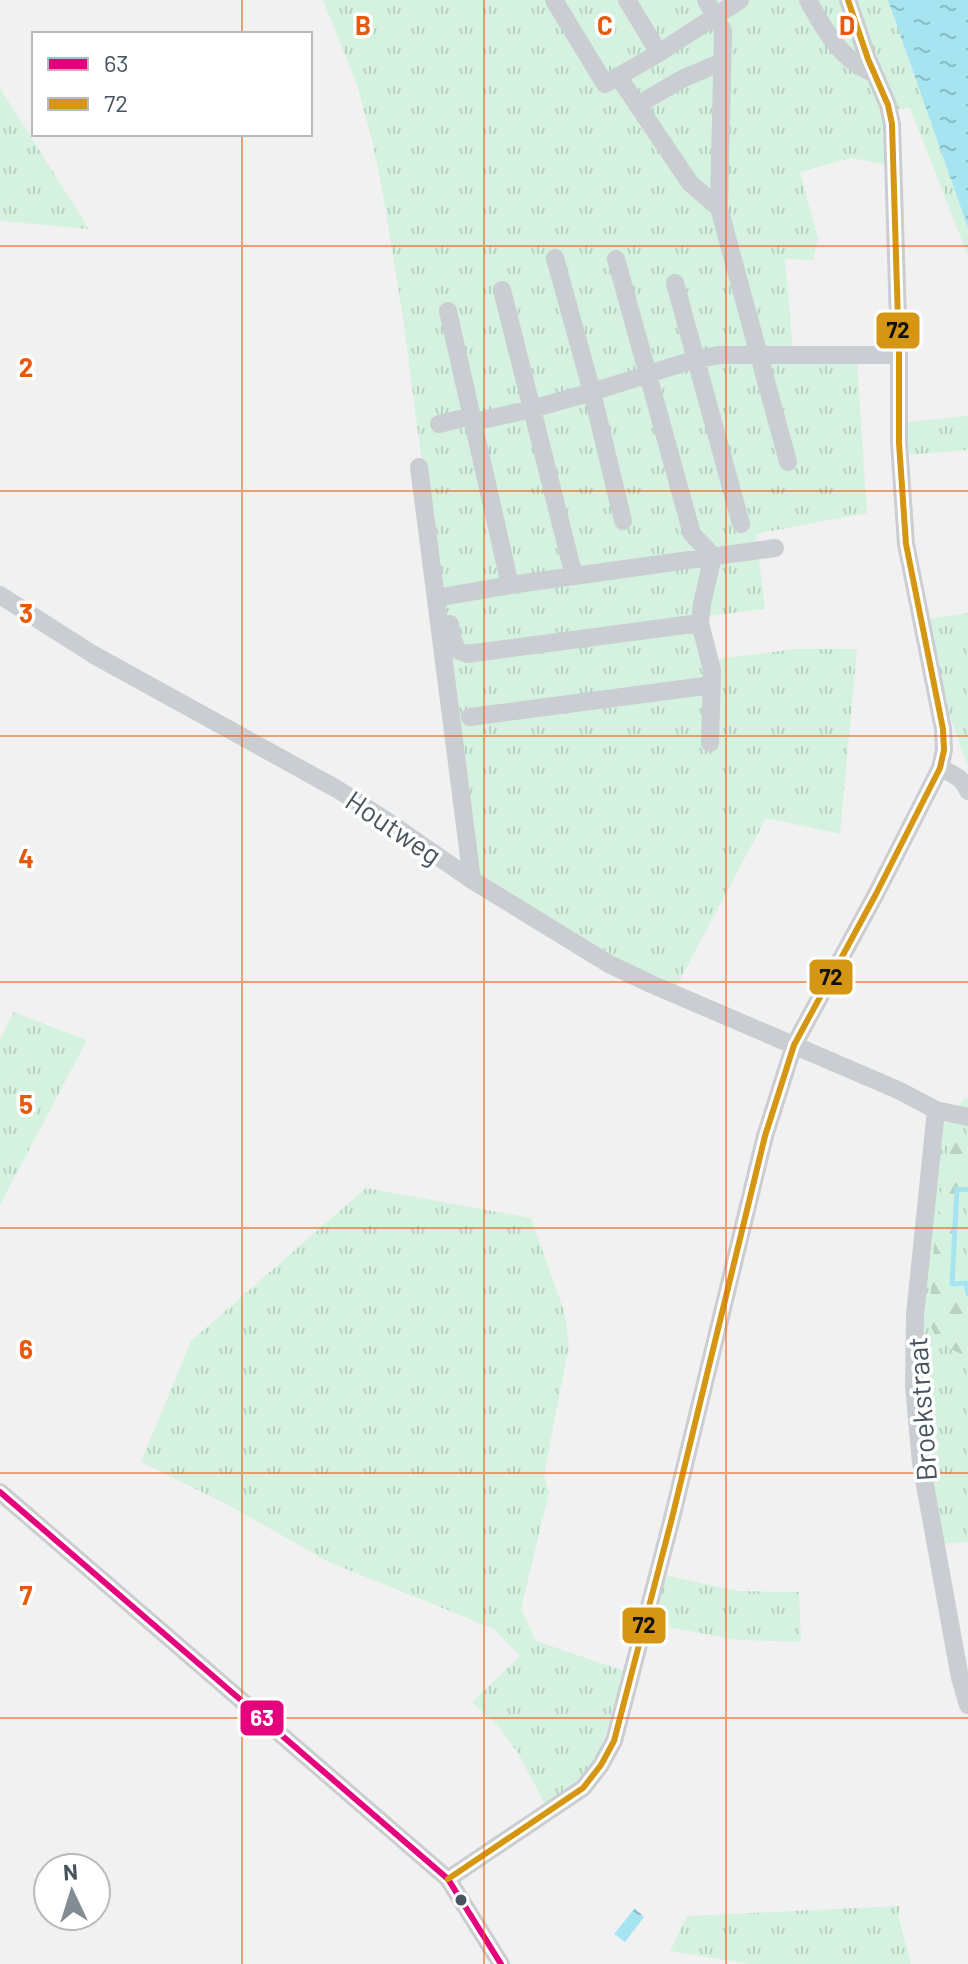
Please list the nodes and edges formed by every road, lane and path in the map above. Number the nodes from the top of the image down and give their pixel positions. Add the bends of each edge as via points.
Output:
1 (554, 0) edge
2 (627, 0) edge
3 (706, 0) edge
4 (740, 0) edge
5 (808, 0) edge
6 (848, 0) edge
7 (716, 17) junction
8 (659, 53) junction
9 (722, 62) junction
10 (874, 73) junction
11 (618, 76) junction
12 (637, 105) junction
13 (719, 208) junction
14 (555, 258) dead end
15 (616, 259) dead end
16 (675, 283) dead end
17 (502, 290) dead end
18 (448, 311) dead end
19 (760, 354) junction
20 (899, 355) junction
21 (696, 359) junction
22 (647, 375) junction
23 (592, 392) junction
24 (532, 409) junction
25 (473, 419) junction
26 (439, 424) dead end
27 (788, 462) dead end
28 (419, 467) dead end
29 (623, 521) dead end
30 (741, 524) dead end
31 (775, 548) dead end
32 (713, 556) junction
33 (574, 576) junction
34 (510, 585) junction
35 (0, 595) edge
36 (442, 597) junction
37 (700, 623) junction
38 (712, 685) junction
39 (470, 717) dead end
40 (710, 743) dead end
41 (940, 768) junction
42 (968, 791) edge
43 (472, 880) junction
44 (794, 1045) junction
45 (936, 1110) junction
46 (968, 1117) edge
47 (0, 1492) edge
48 (968, 1705) edge
49 (448, 1879) junction
50 (501, 1964) edge

1 - 11 street via 605,84
2 - 8 street
3 - 7 street
4 - 7 street
5 - 10 street via 847,56
6 - 10 street
7 - 8 street
7 - 9 street via 723,31
8 - 11 street
9 - 12 street
9 - 13 street
10 - 20 street via 892,124
11 - 12 street
12 - 13 street via 690,183
13 - 19 street
14 - 23 street
15 - 22 street
16 - 21 street
17 - 24 street
18 - 25 street
19 - 20 street
19 - 21 street
19 - 27 street
20 - 41 street via 906,544 943,729
21 - 22 street
21 - 30 street
22 - 23 street
22 - 32 street via 692,534
23 - 24 street
23 - 29 street
24 - 25 street
24 - 33 street
25 - 26 street
25 - 34 street
28 - 36 street
31 - 32 street
32 - 33 street
32 - 37 street
33 - 34 street
34 - 36 street
35 - 43 street, Houtweg via 94,655 337,789
36 - 37 street via 457,650 467,654
36 - 43 street
37 - 38 street
38 - 39 street
38 - 40 street
41 - 42 street via 955,775
41 - 44 street
43 - 44 street, Houtweg via 609,964
44 - 45 street, Houtweg
44 - 49 street via 765,1136 614,1741 583,1788
45 - 46 street, Houtweg
45 - 48 street, Broekstraat via 915,1315 914,1386 921,1463
47 - 49 street
49 - 50 street

